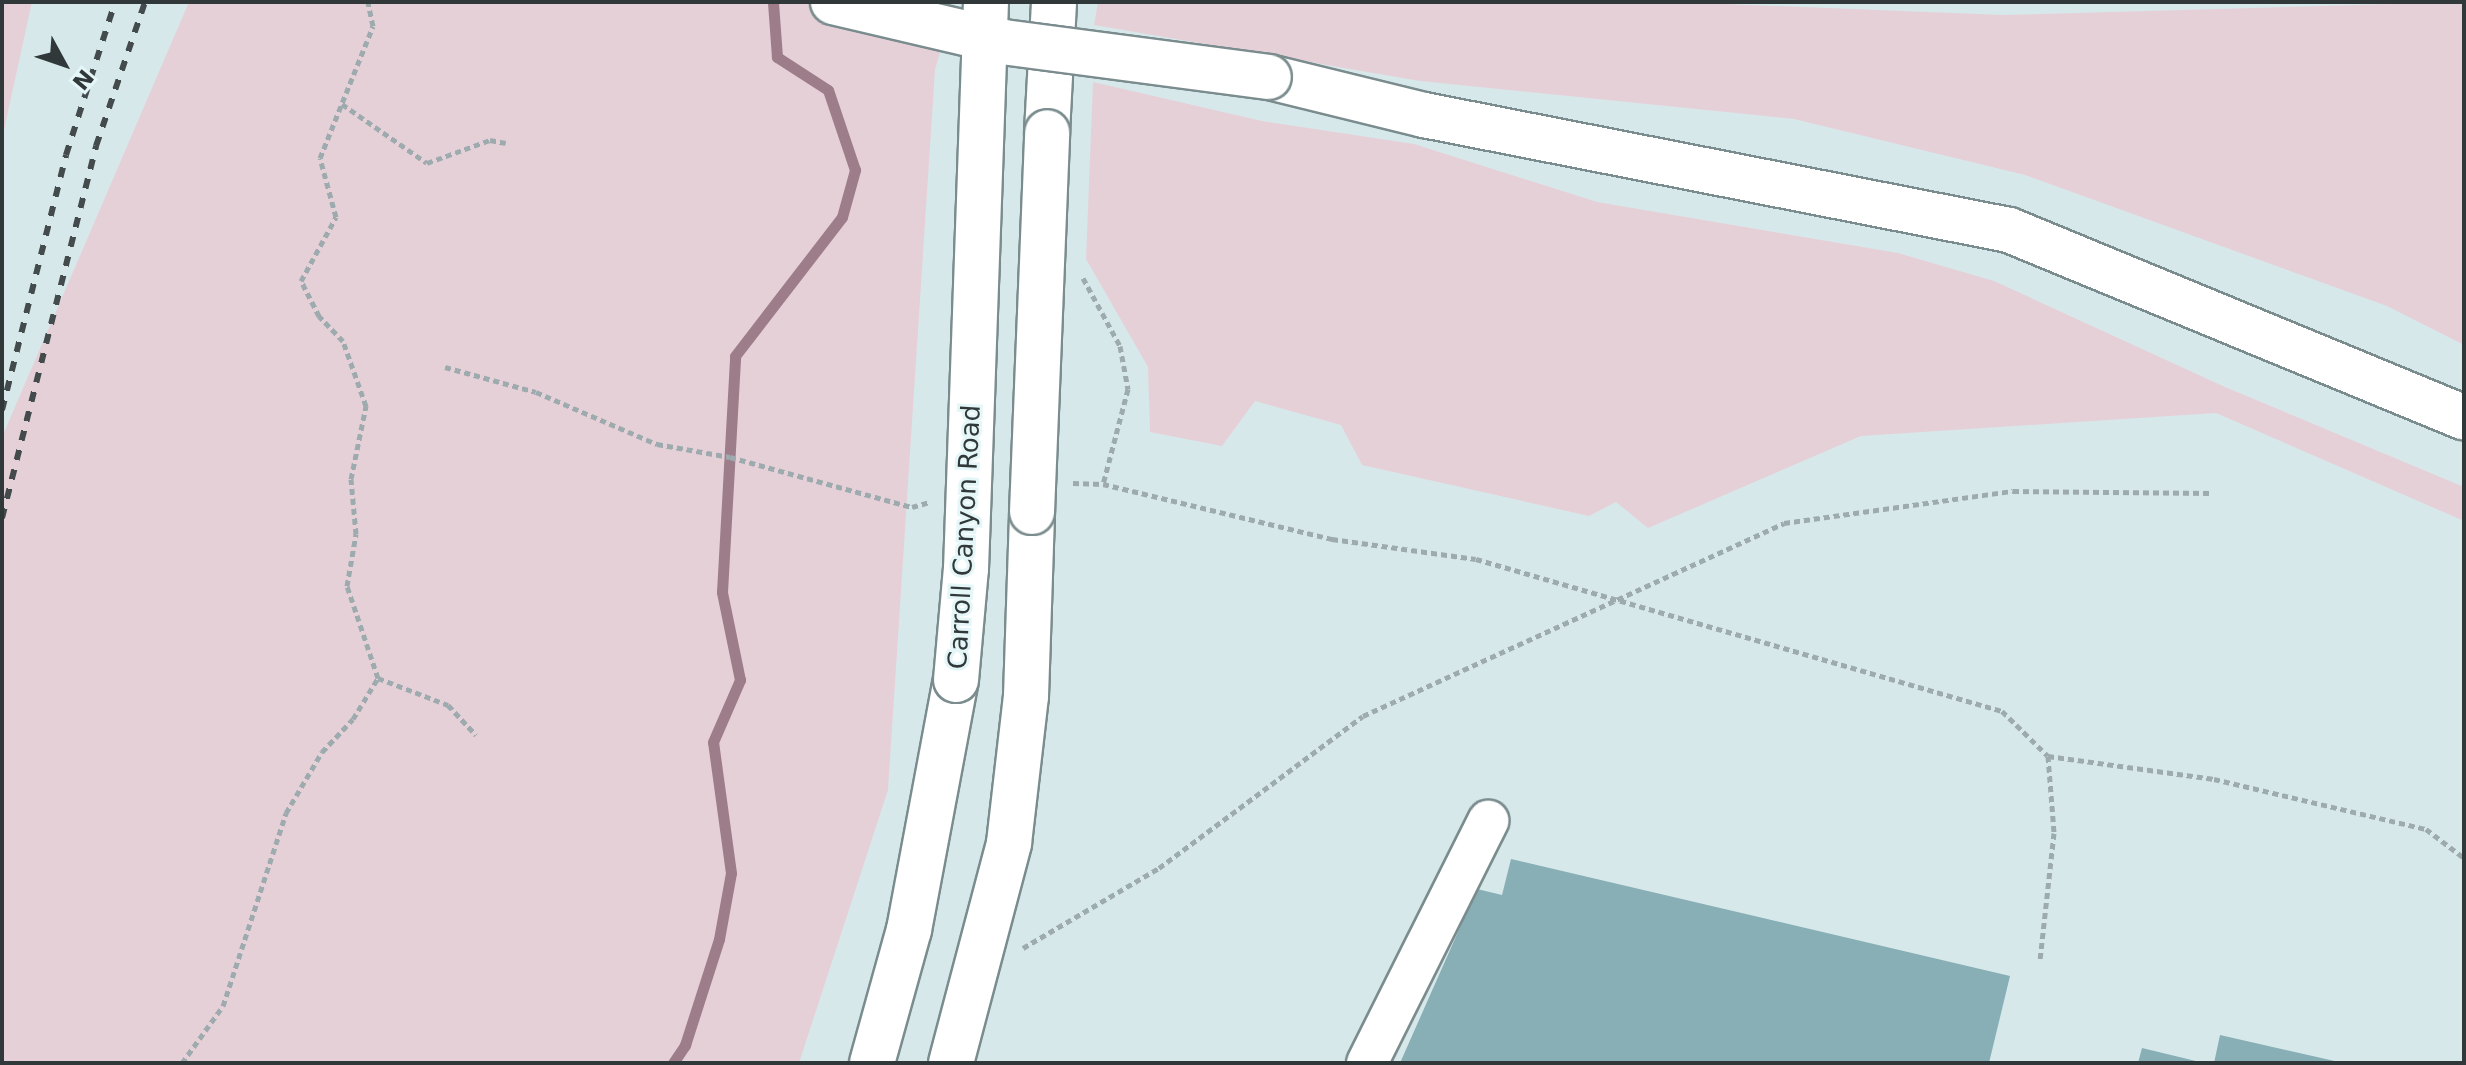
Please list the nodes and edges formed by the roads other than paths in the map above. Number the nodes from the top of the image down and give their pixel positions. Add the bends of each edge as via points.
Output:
1 (833, 2) edge
2 (986, 2) edge
3 (1054, 2) edge
4 (2464, 418) edge
5 (1488, 821) dead end
6 (872, 1063) edge
7 (951, 1063) edge
8 (1367, 1063) edge

1 - 4 main road, bridge via 1003,42 1269,77 1438,118 2009,230
2 - 6 main road, Carroll Canyon Road, bridge via 966,569 956,680 909,930
3 - 7 main road, bridge via 1026,696 1009,843
5 - 8 lane

